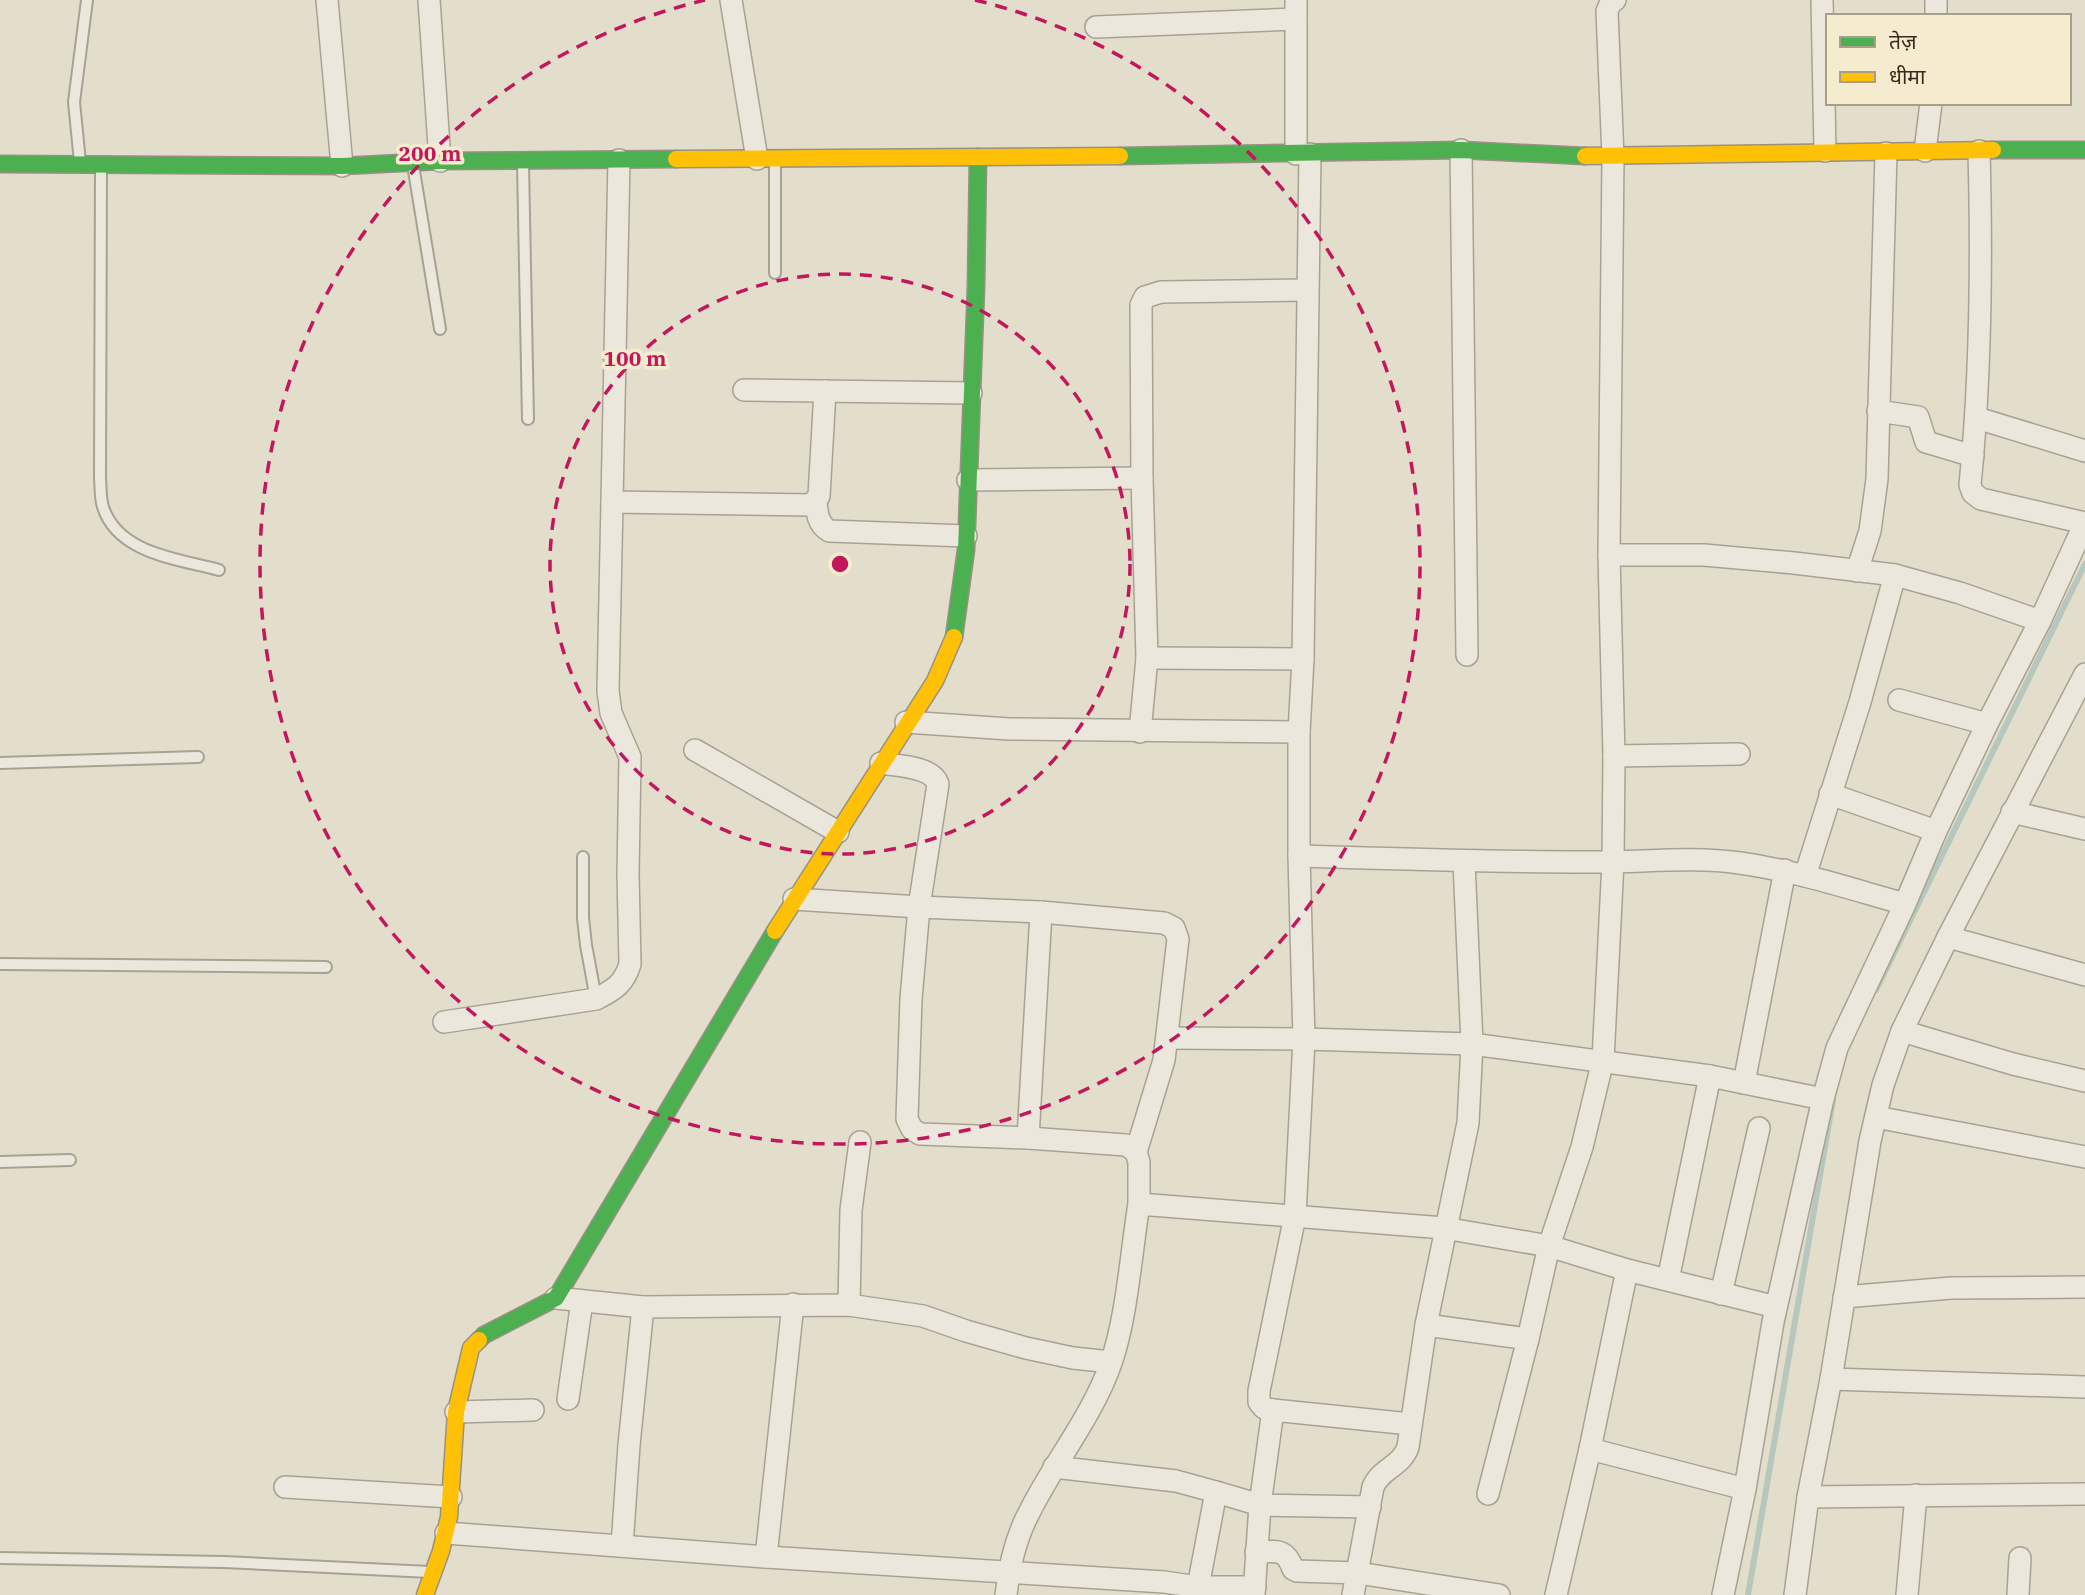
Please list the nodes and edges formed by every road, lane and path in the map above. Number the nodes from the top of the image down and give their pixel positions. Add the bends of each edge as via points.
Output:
1 (87, 0) edge
2 (327, 0) edge
3 (429, 0) edge
4 (731, 0) edge
5 (1615, 0) edge
6 (1815, 0) edge
7 (1822, 0) edge
8 (1296, 9) edge
9 (1096, 27) dead end
10 (1931, 105) edge
11 (1461, 150) junction
12 (2085, 150) edge
13 (1825, 151) junction
14 (1926, 151) junction
15 (1979, 151) junction
16 (1886, 153) junction
17 (1303, 154) junction
18 (978, 157) junction
19 (1613, 157) junction
20 (766, 159) junction
21 (619, 160) junction
22 (523, 161) junction
23 (412, 162) junction
24 (440, 162) junction
25 (0, 164) edge
26 (81, 165) junction
27 (102, 165) junction
28 (342, 166) junction
29 (775, 273) dead end
30 (1307, 290) junction
31 (440, 328) dead end
32 (744, 390) dead end
33 (825, 391) junction
34 (971, 393) junction
35 (1878, 411) junction
36 (1977, 418) junction
37 (528, 419) dead end
38 (2085, 451) edge
39 (1973, 456) junction
40 (1142, 478) junction
41 (968, 480) junction
42 (816, 501) junction
43 (612, 502) junction
44 (966, 536) junction
45 (1609, 555) junction
46 (219, 570) dead end
47 (1857, 571) junction
48 (1895, 575) junction
49 (2039, 621) junction
50 (1467, 654) dead end
51 (1147, 658) junction
52 (1303, 659) junction
53 (2085, 674) edge
54 (1899, 700) dead end
55 (906, 722) junction
56 (1987, 724) junction
57 (1140, 732) junction
58 (1299, 732) junction
59 (695, 750) dead end
60 (1738, 754) dead end
61 (1614, 756) junction
62 (198, 757) dead end
63 (0, 763) edge
64 (881, 763) junction
65 (1830, 794) junction
66 (2012, 811) junction
67 (2085, 829) edge
68 (1936, 831) junction
69 (838, 832) junction
70 (1299, 856) junction
71 (583, 857) dead end
72 (1464, 862) junction
73 (1613, 863) junction
74 (1795, 873) junction
75 (794, 899) junction
76 (1905, 904) junction
77 (919, 907) junction
78 (1041, 912) junction
79 (1948, 937) junction
80 (0, 964) edge
81 (326, 967) dead end
82 (2085, 975) edge
83 (596, 999) junction
84 (444, 1022) dead end
85 (1902, 1031) junction
86 (1168, 1038) junction
87 (1304, 1039) junction
88 (1472, 1044) junction
89 (1602, 1060) junction
90 (1710, 1076) junction
91 (2085, 1080) edge
92 (1744, 1083) junction
93 (1823, 1099) junction
94 (1876, 1117) junction
95 (1759, 1128) dead end
96 (1028, 1138) junction
97 (860, 1142) dead end
98 (1136, 1152) junction
99 (2085, 1157) edge
100 (69, 1160) dead end
101 (0, 1162) edge
102 (1139, 1204) junction
103 (1295, 1216) junction
104 (1444, 1228) junction
105 (1549, 1246) junction
106 (1627, 1270) junction
107 (1668, 1280) junction
108 (2085, 1287) edge
109 (1721, 1294) junction
110 (1844, 1297) junction
111 (556, 1298) junction
112 (582, 1301) junction
113 (793, 1304) junction
114 (849, 1304) junction
115 (643, 1307) junction
116 (1776, 1307) junction
117 (1426, 1325) junction
118 (1528, 1339) junction
119 (1111, 1362) junction
120 (1831, 1379) junction
121 (2085, 1387) edge
122 (568, 1399) dead end
123 (533, 1410) dead end
124 (1273, 1410) junction
125 (456, 1412) junction
126 (1410, 1424) junction
127 (1590, 1449) junction
128 (1054, 1467) junction
129 (285, 1487) dead end
130 (1745, 1489) junction
131 (1216, 1492) junction
132 (1488, 1494) dead end
133 (2085, 1494) edge
134 (1916, 1495) junction
135 (451, 1497) junction
136 (1808, 1497) junction
137 (1260, 1506) junction
138 (1370, 1507) junction
139 (446, 1533) junction
140 (622, 1546) junction
141 (1255, 1552) junction
142 (766, 1557) junction
143 (0, 1558) edge
144 (2020, 1558) dead end
145 (433, 1572) junction
146 (1009, 1572) junction
147 (1358, 1573) junction
148 (1198, 1587) junction
149 (1163, 1589) edge
150 (1254, 1591) edge
151 (425, 1595) edge
152 (1006, 1595) edge
153 (1353, 1595) edge
154 (1499, 1595) edge
155 (1556, 1595) edge
156 (1723, 1595) edge
157 (1795, 1595) edge
158 (1908, 1595) edge
159 (2018, 1595) edge

1 - 26 lane via 74,102
2 - 28 street
3 - 24 street
4 - 20 street
5 - 19 street via 1607,11
6 - 7 street
7 - 13 street
8 - 9 street
8 - 17 street
10 - 14 street
11 - 17 main road
11 - 19 main road
11 - 50 street
12 - 15 main road
13 - 16 main road
13 - 19 main road
14 - 15 main road
14 - 16 main road
15 - 36 street
16 - 35 street
17 - 18 main road
17 - 30 street
18 - 20 main road
18 - 34 main road
19 - 45 street
20 - 21 main road
20 - 29 lane
21 - 22 main road
21 - 43 street
22 - 24 main road
22 - 37 lane
23 - 24 main road
23 - 28 main road
23 - 31 lane
25 - 26 main road
26 - 27 main road
27 - 28 main road
27 - 46 lane via 102,505 111,523 144,550
30 - 40 street via 1161,292 1145,297 1141,304
30 - 52 street
32 - 33 street
33 - 34 street
33 - 42 street
34 - 41 main road
35 - 39 street via 1918,417 1926,442
35 - 47 street via 1877,479 1870,531
36 - 38 street
36 - 39 street
39 - 49 street via 1970,485 1981,499 2085,523
40 - 41 street
40 - 51 street
41 - 44 main road
42 - 43 street via 804,507
42 - 44 street via 818,520 829,531
43 - 83 street via 608,691 611,713 630,757 630,964 616,989
44 - 55 main road via 954,636 935,681
45 - 47 street via 1704,555
45 - 61 street
47 - 48 street
48 - 49 street
48 - 65 street
49 - 56 street
51 - 52 street
51 - 57 street
52 - 58 street
53 - 66 street
54 - 56 street
55 - 57 street
55 - 64 main road
56 - 68 street
57 - 58 street
58 - 70 street
59 - 69 street
60 - 61 street
61 - 73 street
62 - 63 lane
64 - 69 main road
64 - 77 street via 926,772 938,784
65 - 68 street
65 - 74 street
66 - 67 street
66 - 79 street
68 - 76 street
69 - 75 main road
70 - 72 street
70 - 87 street
71 - 83 lane via 583,918
72 - 73 street
72 - 88 street
73 - 74 street via 1689,859
73 - 89 street
74 - 76 street
74 - 92 street
75 - 77 street
75 - 111 main road
76 - 93 street via 1837,1048
77 - 78 street
77 - 96 street via 907,1119 920,1134
78 - 86 street via 1164,923 1174,928 1178,939
78 - 96 street
79 - 82 street
79 - 85 street
80 - 81 lane
83 - 84 street
85 - 91 street
85 - 94 street
86 - 87 street
86 - 98 street
87 - 88 street
87 - 103 street
88 - 89 street
88 - 104 street via 1468,1123
89 - 90 street
89 - 105 street via 1582,1147
90 - 92 street
90 - 107 street
92 - 93 street
93 - 116 street
94 - 99 street
94 - 110 street
95 - 109 street
96 - 98 street via 1126,1145
97 - 114 street via 851,1210
98 - 102 street
100 - 101 lane
102 - 103 street
102 - 119 street
103 - 104 street
103 - 124 street via 1259,1391 1259,1402
104 - 105 street
104 - 117 street
105 - 106 street
105 - 118 street
106 - 107 street
106 - 127 street
107 - 109 street
108 - 110 street via 1951,1288
109 - 116 street
110 - 120 street
111 - 112 street
111 - 125 main road via 475,1341
112 - 115 street
112 - 122 street
113 - 114 street
113 - 115 street
113 - 142 street
114 - 119 street via 923,1316 1026,1348
115 - 140 street
116 - 130 street
117 - 118 street
117 - 126 street
118 - 132 street
119 - 128 street
120 - 121 street
120 - 136 street
123 - 125 street
124 - 126 street
124 - 137 street
125 - 135 main road
126 - 138 street via 1404,1457 1377,1478
127 - 130 street
127 - 155 street
128 - 131 street via 1176,1481
128 - 146 street via 1027,1515
129 - 135 street
130 - 156 street
131 - 137 street
131 - 148 street
133 - 134 street
134 - 136 street
134 - 158 street
135 - 139 main road
136 - 157 street
137 - 138 street
137 - 141 street
138 - 147 street
139 - 140 street
139 - 145 main road
140 - 142 street
141 - 147 street via 1283,1553 1297,1572
141 - 150 street
142 - 146 street
143 - 145 lane
144 - 159 street
145 - 151 main road
146 - 149 street
146 - 152 street
147 - 153 street
147 - 154 street
148 - 149 street
148 - 150 street

